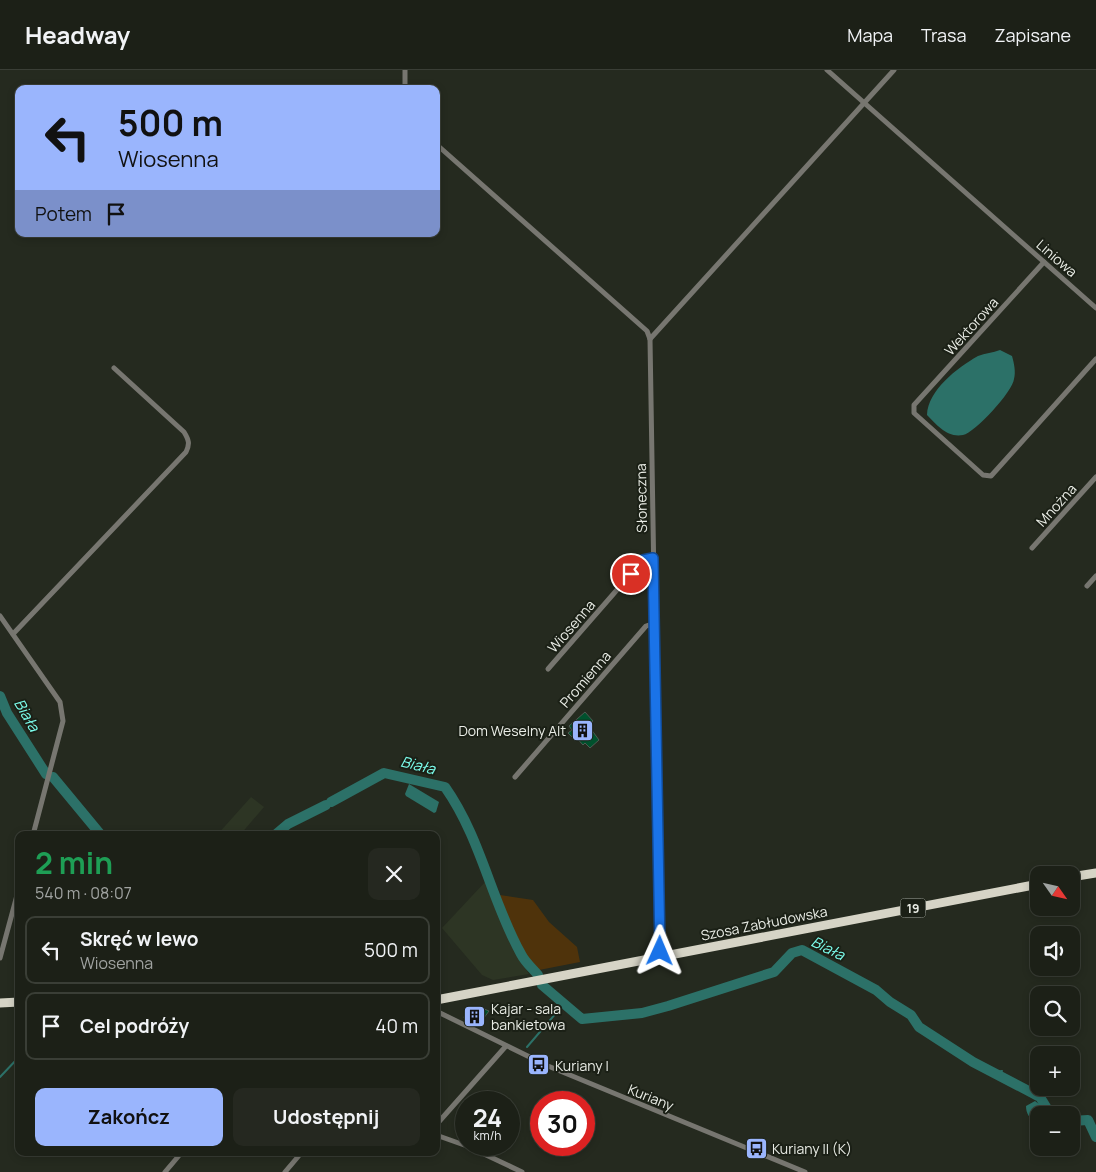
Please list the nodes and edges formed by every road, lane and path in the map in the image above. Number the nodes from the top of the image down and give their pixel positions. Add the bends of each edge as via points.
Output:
1 (405, 70) edge
2 (827, 70) edge
3 (894, 70) edge
4 (405, 85) edge
5 (865, 103) junction
6 (440, 148) edge
7 (1044, 262) junction
8 (1096, 308) edge
9 (650, 339) junction
10 (1096, 359) edge
11 (114, 368) dead end
12 (1096, 477) edge
13 (1032, 548) dead end
14 (653, 558) junction
15 (1096, 576) edge
16 (1087, 586) dead end
17 (0, 616) edge
18 (655, 623) junction
19 (13, 634) junction
20 (548, 669) dead end
21 (515, 777) dead end
22 (34, 831) edge
23 (1096, 873) edge
24 (1080, 876) edge
25 (1030, 886) edge
26 (15, 903) edge
27 (662, 957) junction
28 (0, 958) edge
29 (440, 999) edge
30 (15, 1002) edge
31 (0, 1003) edge
32 (440, 1013) edge
33 (506, 1046) junction
34 (440, 1121) edge
35 (440, 1136) edge
36 (179, 1156) edge
37 (299, 1156) edge
38 (165, 1172) edge
39 (285, 1172) edge
40 (522, 1172) edge
41 (805, 1172) edge

1 - 4 street
2 - 5 street, Liniowa
3 - 5 street
5 - 7 street, Liniowa
5 - 9 street
6 - 9 street via 647,331
7 - 8 street, Liniowa
7 - 10 street, Wektorowa via 914,405 914,413 983,475 991,476
9 - 14 street, Słoneczna
11 - 19 street via 184,432 189,446
12 - 13 street, Mnożna
14 - 18 street, Słoneczna
14 - 20 street, Wiosenna via 643,560
15 - 16 street
17 - 19 street
18 - 21 street, Promienna via 646,626
18 - 27 street, Słoneczna
19 - 22 street via 60,702 62,710 63,721
23 - 24 highway
25 - 27 highway, Szosa Zabłudowska / 19
26 - 28 street
27 - 29 highway, Szosa Zabłudowska / 19
30 - 31 highway
32 - 33 street, Kuriany
33 - 34 street
33 - 41 street, Kuriany via 601,1089
35 - 40 street
36 - 38 street
37 - 39 street

